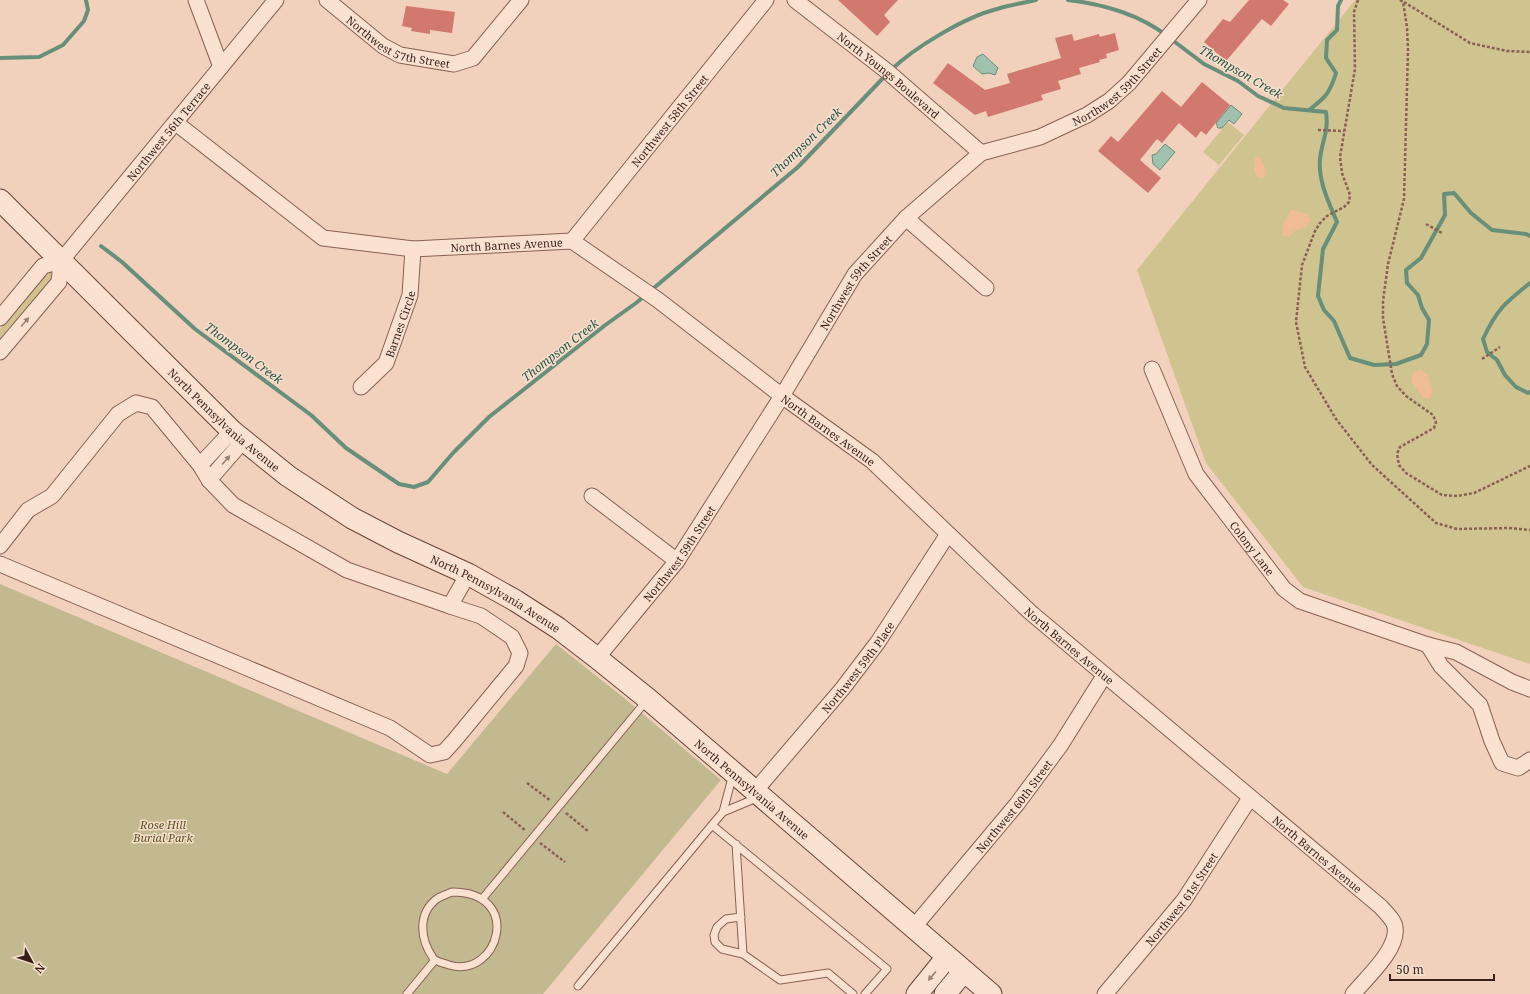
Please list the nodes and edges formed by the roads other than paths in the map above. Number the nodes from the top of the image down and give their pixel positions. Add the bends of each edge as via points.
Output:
1 (196, 0) edge
2 (276, 0) edge
3 (327, 0) edge
4 (521, 0) edge
5 (766, 0) edge
6 (1199, 0) edge
7 (803, 2) edge
8 (221, 67) junction
9 (176, 123) junction
10 (981, 153) junction
11 (0, 200) edge
12 (906, 218) junction
13 (572, 241) junction
14 (413, 249) junction
15 (61, 261) junction
16 (986, 288) dead end
17 (0, 318) edge
18 (0, 352) edge
19 (1152, 369) dead end
20 (361, 387) dead end
21 (782, 396) junction
22 (237, 436) junction
23 (200, 465) junction
24 (209, 480) junction
25 (592, 496) dead end
26 (948, 534) junction
27 (0, 546) edge
28 (677, 561) junction
29 (0, 564) edge
30 (468, 574) junction
31 (450, 606) junction
32 (1428, 645) junction
33 (597, 658) junction
34 (1104, 676) junction
35 (1530, 689) edge
36 (648, 699) junction
37 (1530, 760) edge
38 (734, 772) junction
39 (758, 793) junction
40 (1250, 798) junction
41 (723, 812) junction
42 (712, 825) junction
43 (736, 844) junction
44 (483, 898) junction
45 (741, 917) junction
46 (913, 928) junction
47 (743, 954) junction
48 (947, 957) junction
49 (435, 960) junction
50 (964, 971) junction
51 (578, 986) dead end
52 (407, 994) edge
53 (853, 994) edge
54 (865, 994) edge
55 (917, 994) edge
56 (944, 994) edge
57 (991, 994) edge
58 (1105, 994) edge
59 (1353, 994) edge

1 - 8 street
2 - 8 street, Northwest 56th Terrace
3 - 4 street, Northwest 57th Street via 383,46 400,55 454,64 473,58
5 - 13 street, Northwest 58th Street
6 - 10 street, Northwest 59th Street via 1129,83 1109,101 1040,137
7 - 10 street, North Youngs Boulevard
8 - 9 street, Northwest 56th Terrace
9 - 14 street, North Barnes Avenue via 323,238
9 - 15 street, Northwest 56th Terrace
10 - 12 street, Northwest 59th Street
11 - 15 main road, North Pennsylvania Avenue
12 - 16 street
12 - 21 street, Northwest 59th Street via 854,274
13 - 14 street, North Barnes Avenue
13 - 21 street, North Barnes Avenue via 658,300
14 - 20 street, Barnes Circle via 410,295 386,363
15 - 17 street via 43,266
18 -> 15 street via 58,282
15 - 22 main road, North Pennsylvania Avenue
19 - 32 street, Colony Lane via 1196,474 1284,589 1300,600
21 - 26 street, North Barnes Avenue via 872,461
21 - 28 street, Northwest 59th Street
22 - 23 street
24 -> 22 street
22 - 30 main road, North Pennsylvania Avenue via 288,476 352,518
23 - 24 street
23 - 27 street via 152,407 136,403 118,414 52,496 28,510
24 - 31 street via 233,505 347,570
25 - 28 street
26 - 34 street, North Barnes Avenue via 1030,612
26 - 39 street, Northwest 59th Place via 878,642
28 - 33 street, Northwest 59th Street
29 - 31 street via 390,728 430,754 444,752 454,741 516,666 520,653 512,637 488,620
30 - 31 street
30 - 33 main road, North Pennsylvania Avenue via 558,628
32 - 35 street, Colony Lane via 1456,652
32 - 37 street via 1441,666 1480,705 1502,763 1518,768
33 - 36 main road, North Pennsylvania Avenue
34 - 40 street, North Barnes Avenue
34 - 46 street, Northwest 60th Street via 1060,746 1017,804
36 - 38 main road, North Pennsylvania Avenue
36 - 44 lane
38 - 39 main road, North Pennsylvania Avenue
38 - 41 lane
39 - 41 lane
39 - 46 main road, North Pennsylvania Avenue
40 - 58 street, Northwest 61st Street via 1184,900
40 - 59 street, North Barnes Avenue via 1381,908 1395,927 1391,950
41 - 42 lane
42 - 43 lane
42 - 51 lane
43 - 45 lane
43 - 54 lane via 887,969
44 - 49 lane via 466,892 452,892 438,898 425,913 422,931 427,948
44 - 49 lane via 492,909 497,924 496,940 489,953 473,964 457,967
45 - 47 lane
45 - 47 lane via 726,919 717,927 714,935 715,942 722,949
46 - 48 main road, North Pennsylvania Avenue
47 - 53 lane via 780,980 828,973
48 - 50 main road, North Pennsylvania Avenue
48 -> 55 main road
49 - 52 lane
50 - 56 main road
50 - 57 main road, North Pennsylvania Avenue

